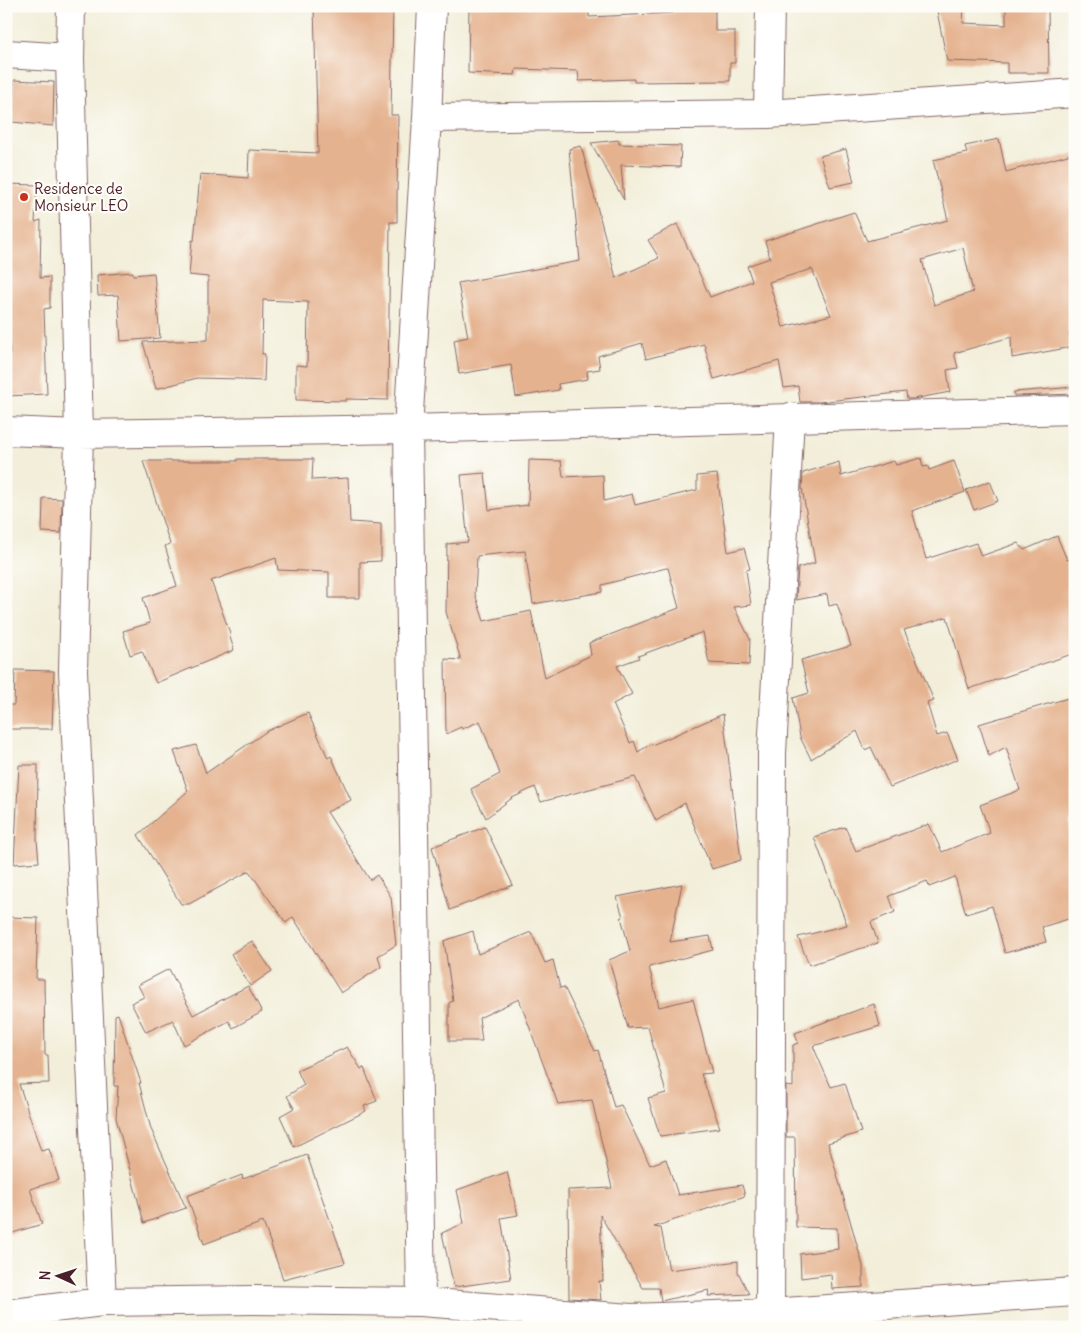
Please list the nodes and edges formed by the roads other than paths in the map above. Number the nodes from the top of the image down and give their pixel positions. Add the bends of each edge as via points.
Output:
1 (71, 6) edge
2 (432, 6) edge
3 (770, 6) edge
4 (6, 54) edge
5 (70, 58) junction
6 (1075, 93) edge
7 (768, 114) junction
8 (427, 118) junction
9 (1075, 410) edge
10 (790, 418) junction
11 (408, 429) junction
12 (6, 431) edge
13 (79, 434) junction
14 (1075, 1292) edge
15 (102, 1302) junction
16 (421, 1302) junction
17 (6, 1314) edge
18 (770, 1320) edge

1 - 5 street
2 - 8 street
3 - 7 street
4 - 5 street
5 - 13 street
6 - 7 street
7 - 8 street
8 - 11 street
9 - 10 street
10 - 11 street
10 - 18 street via 772,753
11 - 13 street
11 - 16 street
12 - 13 street
13 - 15 street via 73,671
14 - 18 street
15 - 16 street
15 - 17 street
16 - 18 street via 631,1318

